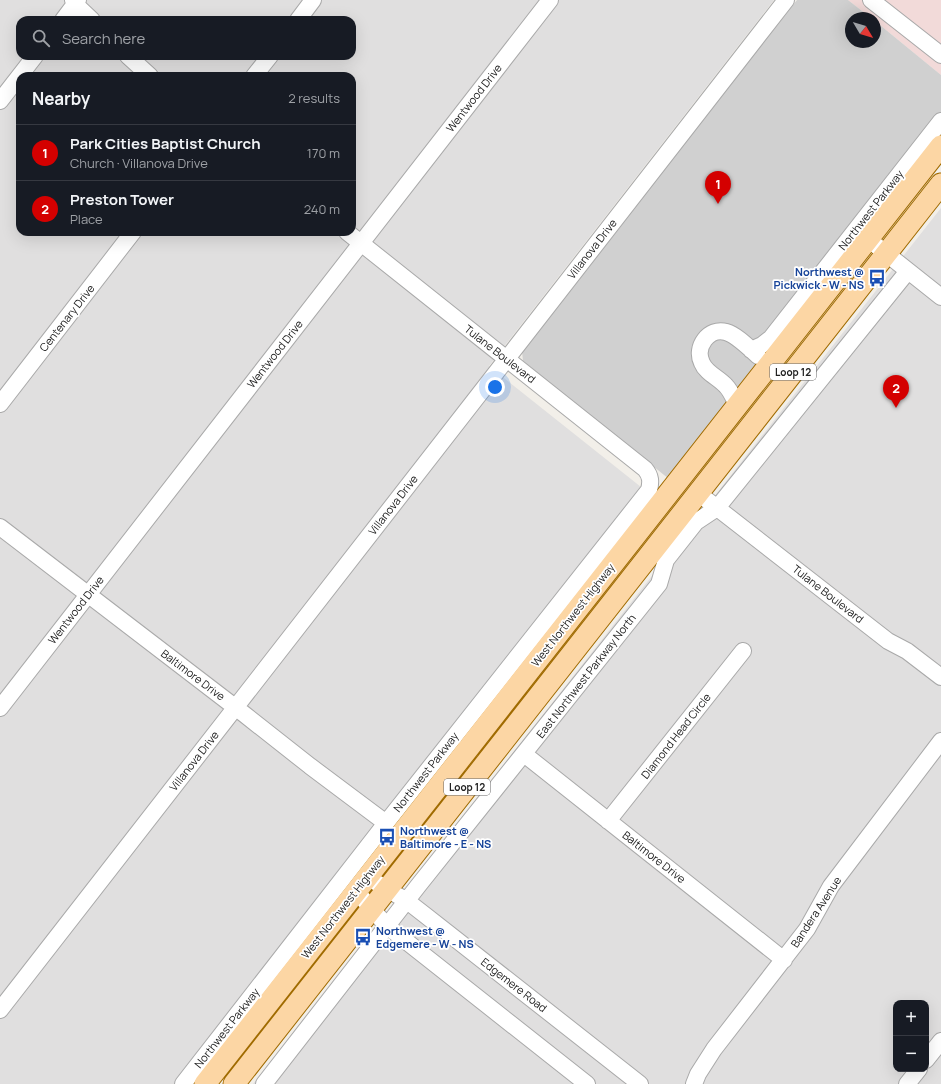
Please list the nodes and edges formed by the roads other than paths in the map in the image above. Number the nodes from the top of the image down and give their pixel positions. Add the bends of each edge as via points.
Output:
1 (313, 0) edge
2 (550, 0) edge
3 (786, 0) edge
4 (871, 0) edge
5 (76, 1) edge
6 (66, 16) edge
7 (89, 16) edge
8 (301, 16) edge
9 (941, 55) edge
10 (32, 60) edge
11 (132, 60) edge
12 (267, 60) edge
13 (23, 72) edge
14 (146, 72) edge
15 (257, 72) edge
16 (16, 80) edge
17 (0, 101) edge
18 (941, 121) edge
19 (941, 146) edge
20 (941, 184) edge
21 (130, 236) edge
22 (352, 236) edge
23 (868, 239) junction
24 (361, 243) junction
25 (886, 253) junction
26 (908, 271) junction
27 (941, 297) edge
28 (751, 350) junction
29 (506, 359) junction
30 (768, 366) junction
31 (0, 404) edge
32 (737, 405) junction
33 (650, 479) joint
34 (699, 492) junction
35 (717, 508) junction
36 (0, 527) edge
37 (88, 595) junction
38 (743, 651) dead end
39 (941, 677) edge
40 (0, 708) edge
41 (236, 708) junction
42 (941, 741) edge
43 (524, 754) junction
44 (608, 821) junction
45 (386, 823) junction
46 (362, 884) junction
47 (387, 888) junction
48 (407, 901) junction
49 (372, 908) junction
50 (388, 926) junction
51 (784, 960) junction
52 (0, 1010) edge
53 (941, 1041) edge
54 (929, 1056) edge
55 (917, 1072) edge
56 (183, 1084) edge
57 (205, 1084) edge
58 (234, 1084) edge
59 (264, 1084) edge
60 (587, 1084) edge
61 (640, 1084) edge
62 (694, 1084) edge
63 (907, 1084) edge

1 - 8 street
2 - 24 street, Wentwood Drive
3 - 29 street, Villanova Drive
4 - 9 street
5 - 6 street
5 - 7 street
10 - 13 street
11 - 14 street
12 - 15 street
16 - 17 street
18 - 28 street, Northwest Parkway via 771,338
19 - 23 main road, West Northwest Highway / Loop 12
20 - 25 main road, West Northwest Highway / Loop 12
21 - 31 street, Centenary Drive
22 - 24 street, Tulane Boulevard
23 - 25 street
23 - 30 main road, West Northwest Highway / Loop 12
24 - 29 street, Tulane Boulevard
24 - 37 street, Wentwood Drive
25 - 26 street
25 - 34 main road, West Northwest Highway / Loop 12
26 - 27 street
26 - 35 street, East Northwest Parkway North
28 - 30 street
28 - 32 street via 732,334 725,332 712,333 706,337 700,350 702,363 728,387
29 - 33 street, Tulane Boulevard via 645,469
29 - 41 street, Villanova Drive
30 - 32 main road, West Northwest Highway / Loop 12
30 - 34 main road via 773,374 772,383 707,467
32 - 46 main road, West Northwest Highway / Loop 12
33 - 45 street, Northwest Parkway via 649,490
34 - 35 street, Tulane Boulevard
34 - 47 main road, West Northwest Highway / Loop 12
35 - 39 street, Tulane Boulevard via 888,642 907,651
35 - 43 street, East Northwest Parkway North via 696,522 666,560 659,584
36 - 37 street, Baltimore Drive
37 - 40 street, Wentwood Drive
37 - 41 street, Baltimore Drive
38 - 44 street, Diamond Head Circle
41 - 45 street, Baltimore Drive
41 - 52 street, Villanova Drive
42 - 51 street, Bandera Avenue via 831,886 807,929
43 - 44 street, Baltimore Drive
43 - 48 street, East Northwest Parkway North
44 - 51 street, Baltimore Drive
45 - 56 street, Northwest Parkway
46 - 47 street, Edgemere Road
46 - 49 street
46 - 57 main road, West Northwest Highway / Loop 12
47 - 48 street, Edgemere Road
47 - 49 main road, West Northwest Highway / Loop 12
48 - 50 street, East Northwest Parkway North
48 - 61 street, Edgemere Road
49 - 50 street
49 - 58 main road, West Northwest Highway / Loop 12
50 - 59 street, East Northwest Parkway North
50 - 60 street
51 - 62 street, Bandera Avenue via 714,1049
53 - 54 street
55 - 63 street

